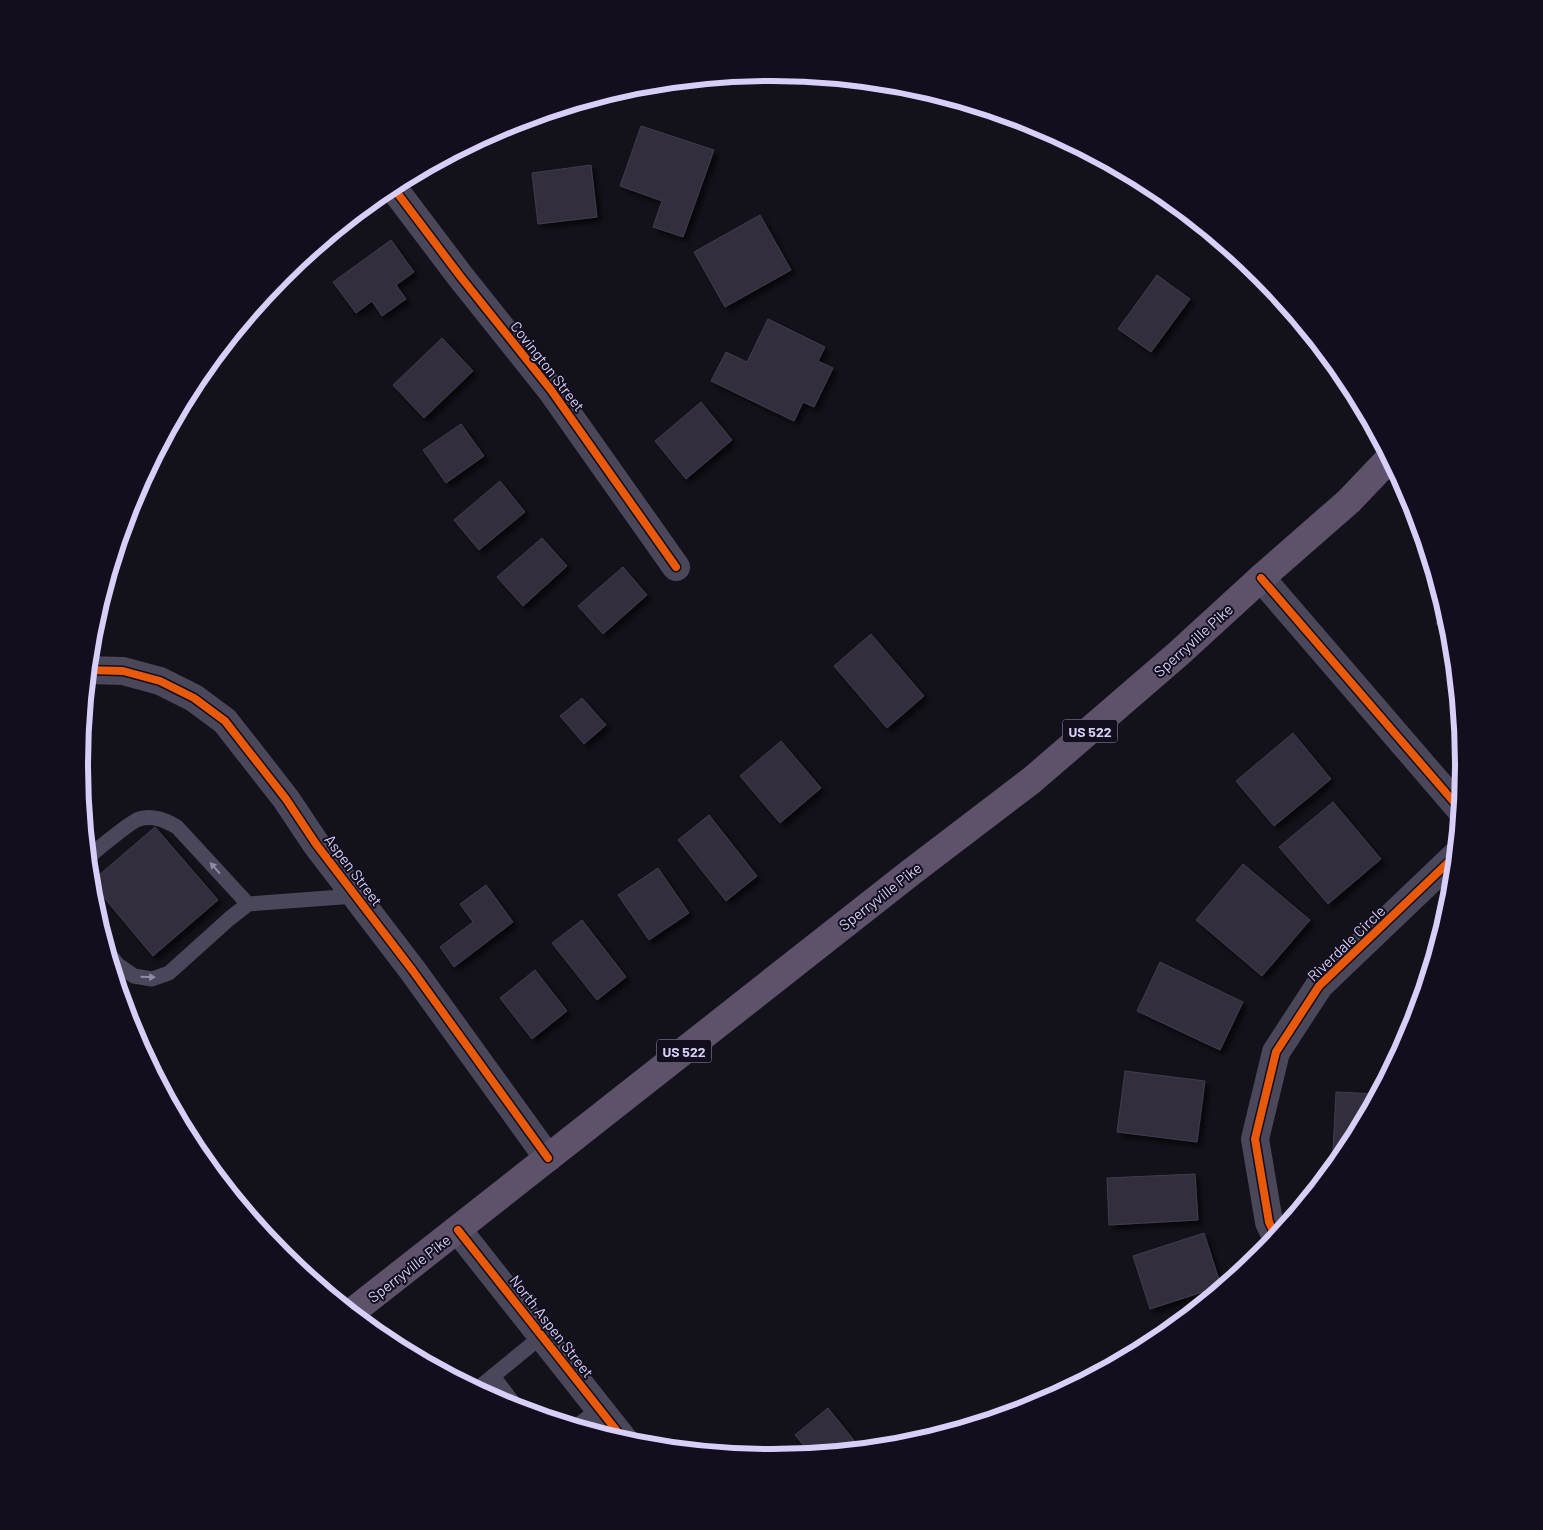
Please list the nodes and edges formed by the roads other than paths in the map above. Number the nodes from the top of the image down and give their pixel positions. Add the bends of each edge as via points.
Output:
1 (397, 193) edge
2 (1385, 463) edge
3 (676, 567) dead end
4 (1262, 578) junction
5 (95, 670) edge
6 (1454, 802) edge
7 (94, 852) edge
8 (1448, 863) edge
9 (356, 896) junction
10 (248, 904) junction
11 (118, 965) edge
12 (548, 1158) junction
13 (458, 1230) junction
14 (1273, 1230) edge
15 (357, 1308) edge
16 (542, 1336) junction
17 (493, 1376) junction
18 (483, 1384) edge
19 (508, 1396) edge
20 (599, 1409) junction
21 (583, 1421) edge
22 (616, 1430) edge

1 - 3 street, Covington Street via 551,390
2 - 4 main road, Sperryville Pike / US 522 via 1349,501
4 - 6 street
4 - 12 main road, Sperryville Pike / US 522 via 1032,780
5 - 9 street, Aspen Street via 122,671 160,681 194,698 225,721
10 -> 7 lane via 178,827 166,821 137,819
8 - 14 street, Riverdale Circle via 1319,986 1276,1052 1255,1139
9 - 10 lane
9 - 12 street, Aspen Street
11 -> 10 lane via 134,976 152,979 168,973
12 - 13 main road, Sperryville Pike / US 522
13 - 15 main road, Sperryville Pike / US 522
13 - 16 street, North Aspen Street
16 - 17 lane
16 - 20 street, North Aspen Street
17 - 18 lane
17 - 19 lane
20 - 21 lane
20 - 22 street, North Aspen Street

